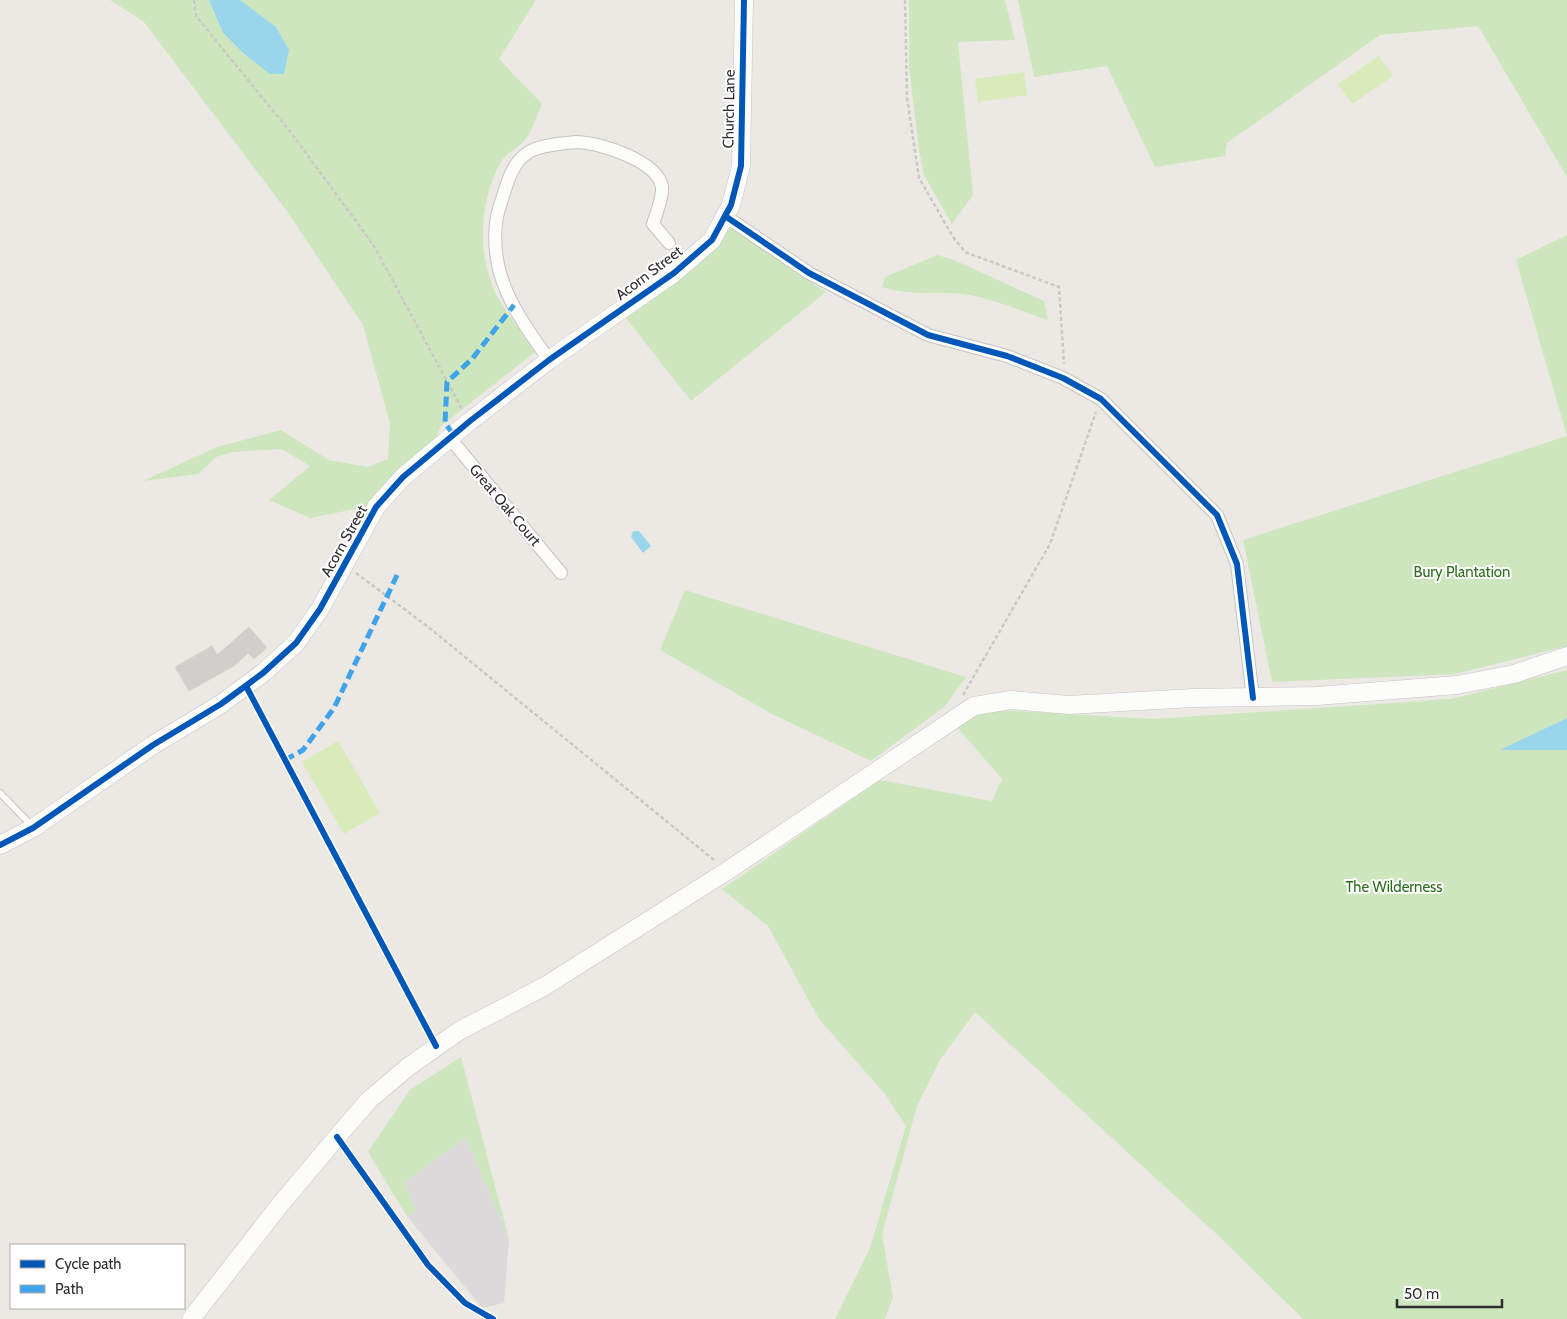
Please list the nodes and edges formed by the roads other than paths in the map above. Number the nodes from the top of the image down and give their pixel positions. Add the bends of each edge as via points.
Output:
1 (744, 0) edge
2 (725, 216) junction
3 (669, 243) dead end
4 (549, 360) junction
5 (449, 437) junction
6 (561, 573) dead end
7 (1567, 656) edge
8 (1253, 698) junction
9 (0, 793) edge
10 (33, 828) junction
11 (0, 845) edge
12 (191, 1319) edge

1 - 2 main road, Church Lane via 741,166
2 - 4 main road, Acorn Street via 712,240 674,273
2 - 8 street via 809,273 928,335 1007,356 1063,378 1101,399 1217,515 1237,564
3 - 4 street via 653,224 662,189 659,178 651,169 619,151 578,142 558,144 534,150 512,167 496,221 496,255 503,288
4 - 5 main road, Acorn Street
5 - 6 street, Great Oak Court
5 - 10 main road, Acorn Street via 403,476 376,507 320,609 296,643 221,704 153,745
7 - 8 main road via 1514,674 1457,685
8 - 12 main road via 1068,705 1011,700 974,706 953,718 727,871 545,986 460,1031 408,1066 369,1100 337,1137
9 - 10 lane
10 - 11 main road, Acorn Street

